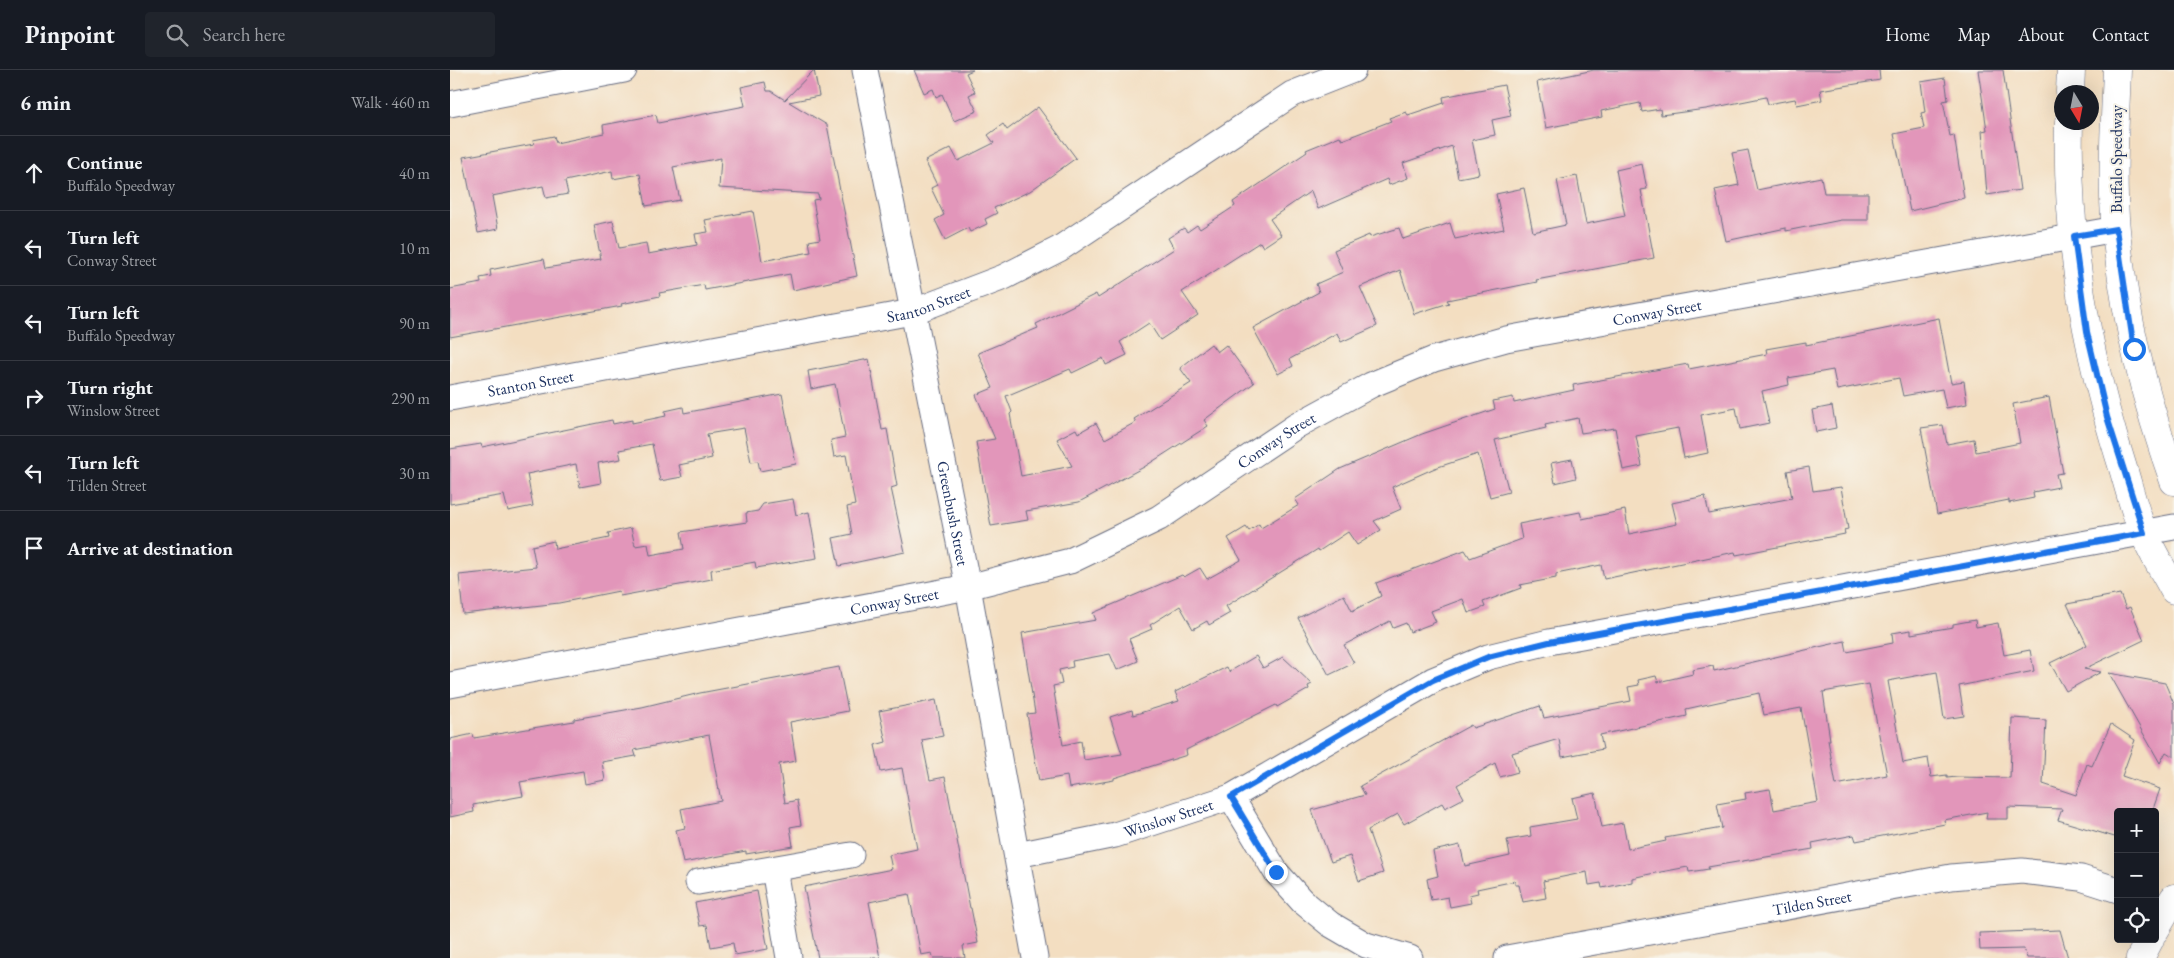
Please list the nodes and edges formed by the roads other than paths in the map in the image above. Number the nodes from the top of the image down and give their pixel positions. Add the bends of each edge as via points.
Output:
1 (624, 70) edge
2 (865, 70) edge
3 (1353, 70) edge
4 (2071, 70) edge
5 (2117, 70) edge
6 (2070, 85) edge
7 (450, 104) edge
8 (2069, 130) edge
9 (2116, 229) junction
10 (2074, 236) junction
11 (912, 312) junction
12 (450, 398) edge
13 (2174, 481) edge
14 (2174, 527) edge
15 (2144, 533) junction
16 (968, 586) junction
17 (2174, 590) edge
18 (450, 685) edge
19 (1231, 797) junction
20 (851, 855) dead end
21 (1017, 855) junction
22 (774, 869) junction
23 (698, 882) dead end
24 (2114, 889) edge
25 (2148, 943) edge
26 (789, 958) edge
27 (1035, 958) edge
28 (1410, 958) edge
29 (1507, 958) edge
30 (2140, 958) edge

1 - 7 street
2 - 11 street, Greenbush Street
3 - 11 street, Stanton Street via 1292,94 1059,249 1004,277
4 - 6 main road
5 - 9 main road, Buffalo Speedway
8 - 10 main road
9 - 10 street, Conway Street
9 - 13 main road, Buffalo Speedway via 2134,349
10 - 15 main road via 2087,332 2107,417
10 - 16 street, Conway Street via 1506,339 1434,360 1371,385 1296,426 1159,518 1070,561
11 - 12 street, Stanton Street
11 - 16 street, Greenbush Street
14 - 15 street, Winslow Street
15 - 17 main road
15 - 19 street, Winslow Street via 1549,642 1488,657 1433,680
16 - 18 street, Conway Street
16 - 21 street, Greenbush Street
19 - 21 street, Winslow Street via 1115,835
19 - 28 street via 1276,872 1302,901 1330,924 1366,945
20 - 22 street
21 - 27 street, Greenbush Street
22 - 23 street
22 - 26 street
24 - 29 street, Tilden Street via 2081,878 2022,871 1951,877
25 - 30 main road

